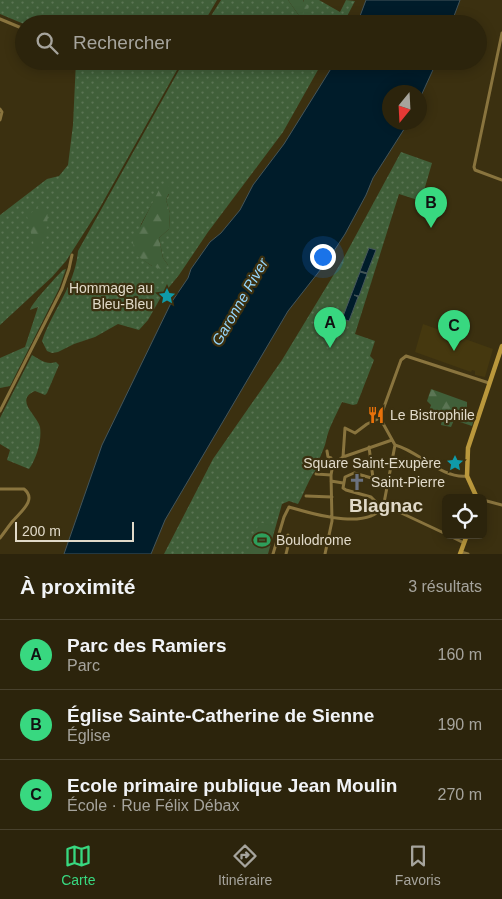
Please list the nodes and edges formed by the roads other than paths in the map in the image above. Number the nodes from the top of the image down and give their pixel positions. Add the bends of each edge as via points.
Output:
1 (0, 19) edge
2 (15, 25) edge
3 (502, 33) edge
4 (0, 109) edge
5 (0, 120) edge
6 (502, 180) edge
7 (72, 255) dead end
8 (502, 346) edge
9 (500, 361) edge
10 (489, 383) junction
11 (0, 412) edge
12 (380, 418) junction
13 (392, 440) junction
14 (395, 445) junction
15 (369, 447) junction
16 (327, 452) dead end
17 (343, 456) junction
18 (333, 464) junction
19 (316, 474) dead end
20 (331, 474) junction
21 (467, 476) junction
22 (373, 478) junction
23 (331, 480) junction
24 (388, 483) junction
25 (343, 484) junction
26 (0, 489) edge
27 (475, 494) edge
28 (306, 496) dead end
29 (332, 497) junction
30 (487, 501) edge
31 (502, 505) edge
32 (383, 506) junction
33 (332, 518) junction
34 (442, 533) edge
35 (288, 535) dead end
36 (0, 538) edge
37 (456, 539) edge
38 (465, 539) edge
39 (463, 542) junction
40 (460, 553) edge
41 (273, 554) edge
42 (286, 554) edge
43 (325, 554) edge
44 (468, 554) edge

1 - 2 street
3 - 6 street via 474,167
4 - 5 street
7 - 11 street via 62,289
8 - 9 main road
9 - 10 main road
10 - 12 street via 410,356 404,357
10 - 21 main road via 469,444
12 - 13 street
12 - 17 street via 356,433 345,428
13 - 14 street
13 - 15 street
14 - 21 street via 436,468
14 - 24 street
15 - 17 street
15 - 22 street
16 - 18 street
17 - 18 street
18 - 20 street
19 - 20 street
20 - 23 street
21 - 27 main road
22 - 24 street
22 - 25 street via 350,474
23 - 25 street
23 - 29 street
24 - 32 street
25 - 32 street via 346,490 369,496
26 - 36 street via 24,489 29,498 27,506
28 - 29 street
29 - 33 street
30 - 31 street
32 - 33 street via 374,515
32 - 34 street
33 - 41 street via 288,506
33 - 43 street
35 - 42 street
37 - 39 street
38 - 39 main road
39 - 40 main road
40 - 44 street

